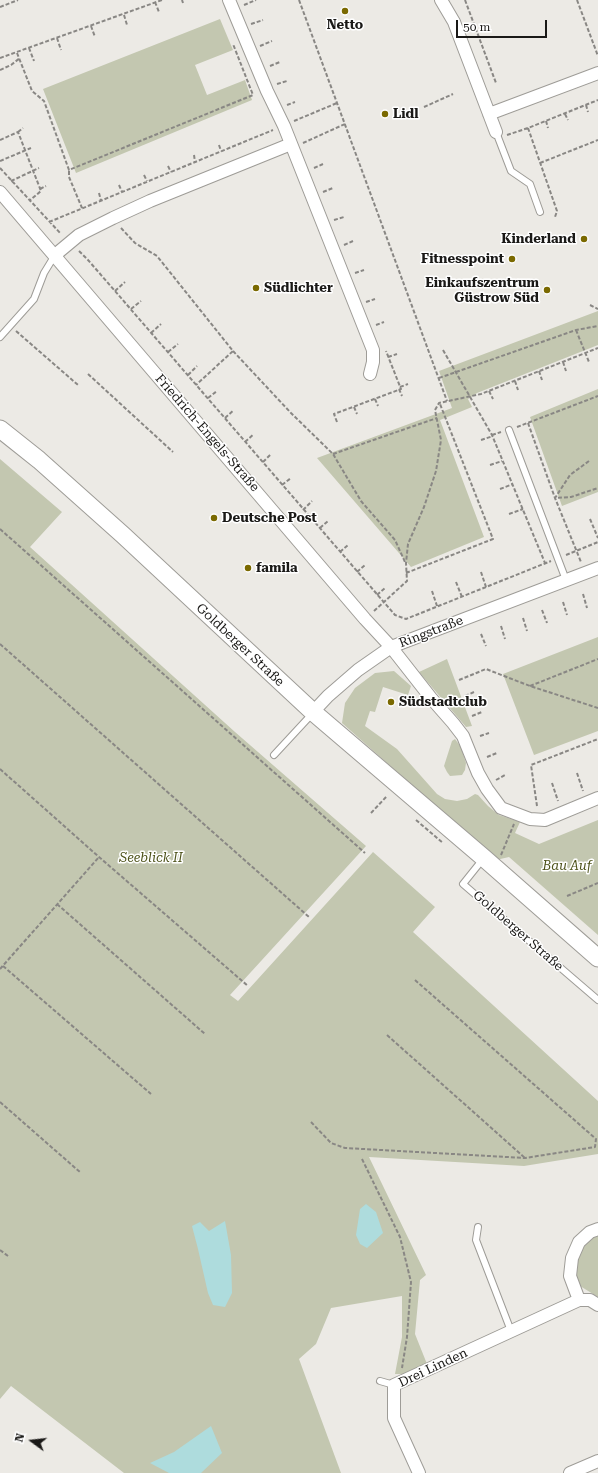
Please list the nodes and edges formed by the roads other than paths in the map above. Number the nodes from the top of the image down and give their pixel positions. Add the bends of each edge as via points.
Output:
1 (229, 0) edge
2 (441, 0) edge
3 (598, 73) edge
4 (489, 114) junction
5 (497, 135) joint
6 (297, 144) junction
7 (0, 192) edge
8 (540, 212) dead end
9 (55, 255) junction
10 (0, 337) edge
11 (370, 374) dead end
12 (0, 429) edge
13 (509, 430) road end
14 (598, 568) edge
15 (566, 580) junction
16 (391, 647) junction
17 (313, 712) junction
18 (274, 755) dead end
19 (598, 798) edge
20 (490, 863) junction
21 (598, 958) edge
22 (598, 1000) edge
23 (478, 1228) dead end
24 (598, 1229) edge
25 (579, 1300) junction
26 (598, 1305) edge
27 (511, 1332) junction
28 (380, 1381) dead end
29 (396, 1384) junction
30 (598, 1461) edge
31 (419, 1473) edge
32 (570, 1473) edge

1 - 6 street via 266,92
2 - 4 street via 454,22
3 - 4 street
4 - 5 street
5 - 8 lane via 511,171 530,184
6 - 9 street via 150,201 79,235
6 - 11 street via 373,350
7 - 9 street, Friedrich-Engels-Straße
9 - 10 lane via 44,272 34,299
9 - 16 street, Friedrich-Engels-Straße
12 - 17 main road, Goldberger Straße via 123,535
13 - 15 lane
14 - 15 street, Ringstraße
15 - 16 street, Ringstraße
16 - 17 street, Ringstraße via 358,670
16 - 19 street, Friedrich-Engels-Straße via 463,736 486,789 502,808 530,820 545,820
17 - 18 lane
17 - 20 main road, Goldberger Straße
20 - 21 main road, Goldberger Straße
20 - 22 lane, Goldberger Straße via 463,884
23 - 27 lane via 476,1240
24 - 25 street via 590,1232 579,1242 572,1258 570,1276
25 - 26 street via 590,1300
25 - 27 street, Drei Linden
27 - 29 street, Drei Linden
28 - 29 lane
29 - 31 street, Drei Linden via 394,1418
30 - 32 street

